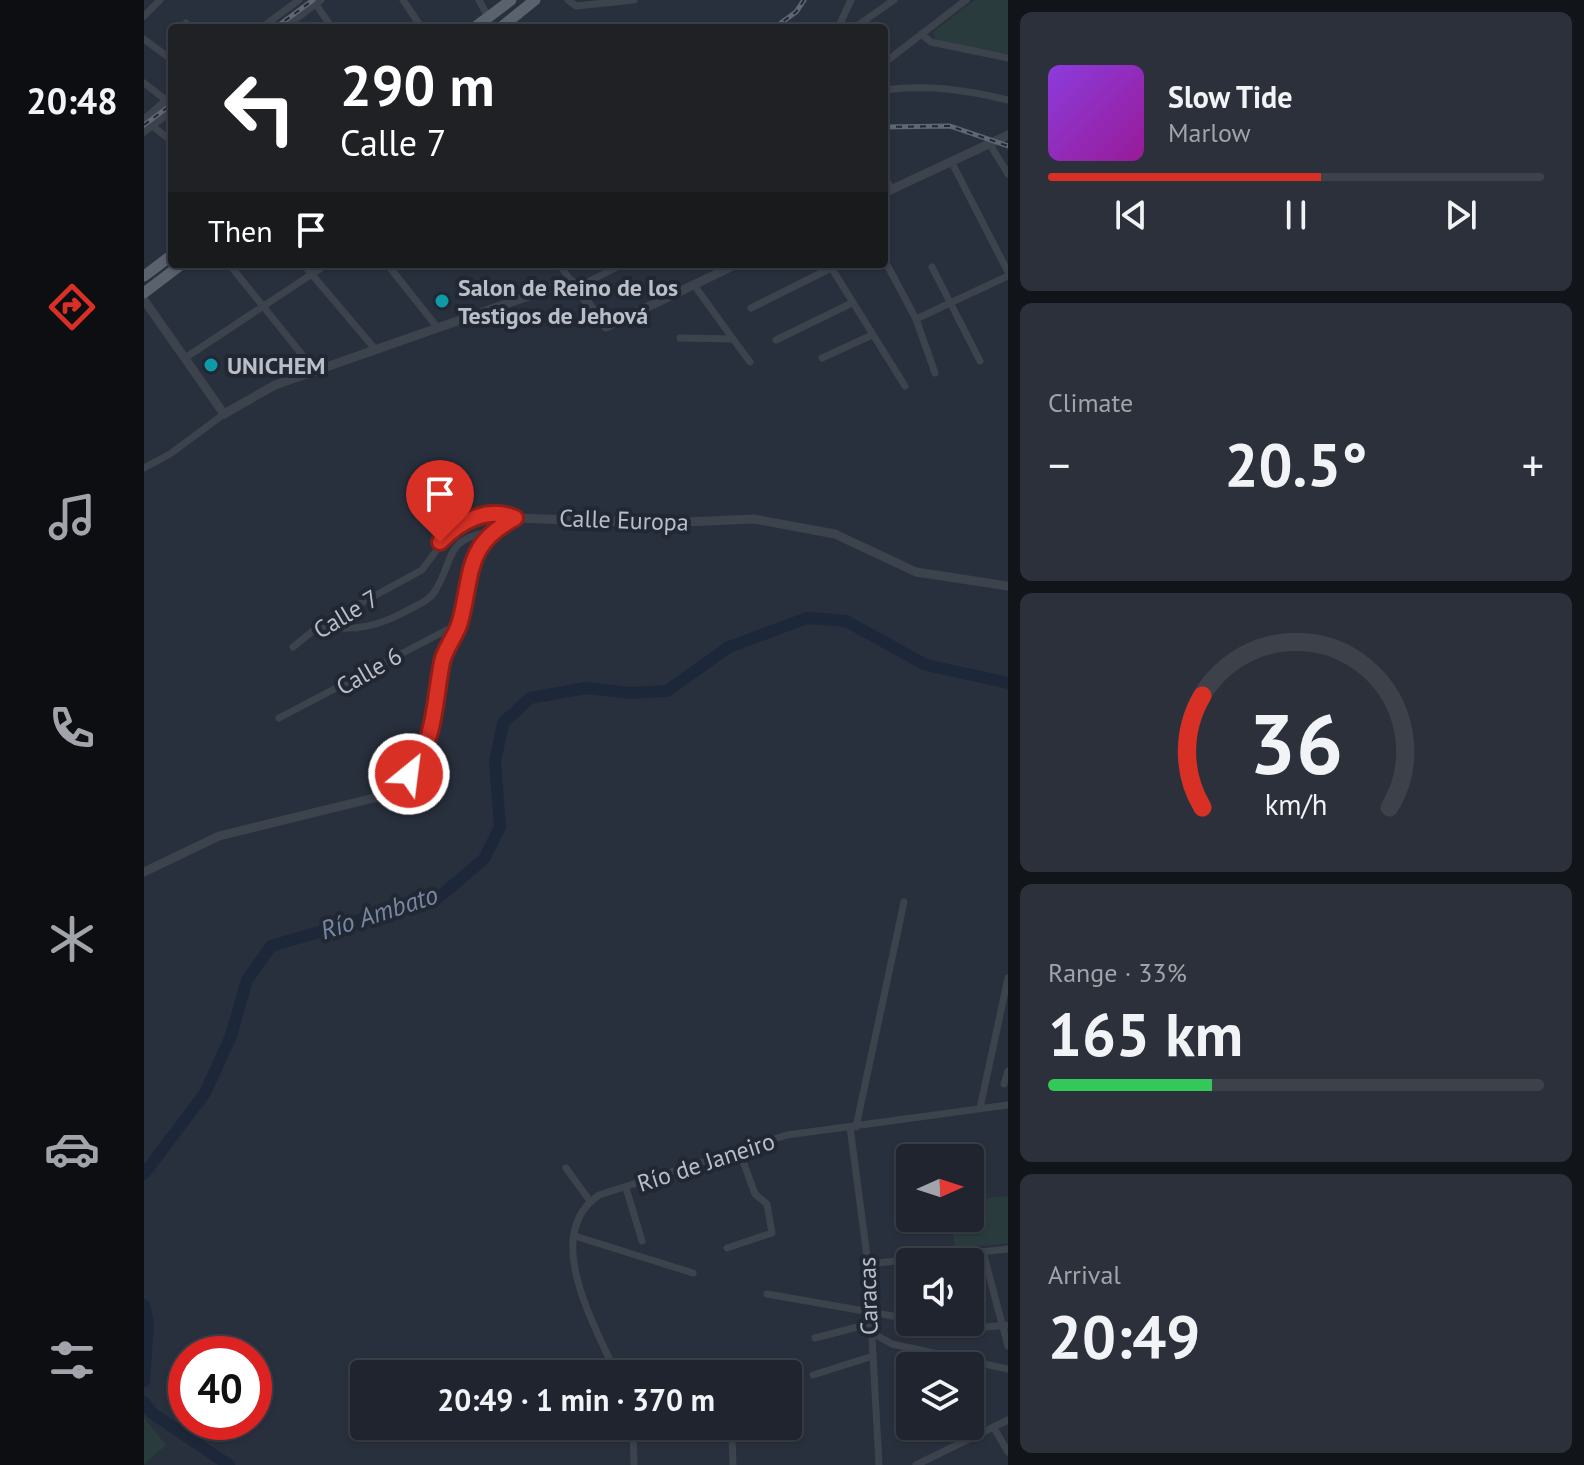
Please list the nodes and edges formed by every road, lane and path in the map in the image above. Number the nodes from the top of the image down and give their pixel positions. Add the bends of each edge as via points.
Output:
1 (160, 0) edge
2 (299, 0) edge
3 (403, 0) edge
4 (479, 0) edge
5 (511, 0) edge
6 (535, 0) edge
7 (568, 0) edge
8 (634, 0) edge
9 (851, 0) edge
10 (894, 0) edge
11 (966, 0) edge
12 (317, 1) edge
13 (884, 3) edge
14 (144, 16) edge
15 (488, 17) junction
16 (266, 24) edge
17 (289, 24) edge
18 (330, 24) edge
19 (419, 24) edge
20 (479, 24) edge
21 (505, 24) edge
22 (840, 24) edge
23 (859, 24) edge
24 (921, 34) junction
25 (144, 39) edge
26 (168, 57) edge
27 (1008, 58) edge
28 (888, 60) edge
29 (144, 83) edge
30 (888, 89) edge
31 (168, 96) edge
32 (168, 98) edge
33 (1008, 100) edge
34 (168, 114) edge
35 (144, 119) edge
36 (152, 126) junction
37 (144, 132) edge
38 (168, 138) edge
39 (997, 140) edge
40 (951, 161) junction
41 (1008, 174) edge
42 (888, 191) edge
43 (168, 258) edge
44 (888, 266) edge
45 (932, 267) dead end
46 (177, 268) edge
47 (232, 268) edge
48 (306, 268) edge
49 (322, 268) edge
50 (390, 268) edge
51 (562, 268) edge
52 (613, 268) edge
53 (729, 268) edge
54 (826, 268) edge
55 (831, 268) edge
56 (1008, 274) edge
57 (312, 275) junction
58 (144, 276) edge
59 (574, 284) junction
60 (694, 285) junction
61 (144, 293) edge
62 (144, 300) edge
63 (950, 302) junction
64 (852, 303) junction
65 (261, 306) junction
66 (751, 308) dead end
67 (916, 319) junction
68 (437, 327) junction
69 (872, 335) junction
70 (680, 338) dead end
71 (733, 339) junction
72 (776, 340) dead end
73 (375, 349) junction
74 (185, 358) junction
75 (822, 358) dead end
76 (980, 361) dead end
77 (750, 362) dead end
78 (316, 372) junction
79 (935, 373) dead end
80 (905, 386) dead end
81 (224, 414) junction
82 (144, 468) edge
83 (515, 518) junction
84 (490, 532) junction
85 (1008, 586) edge
86 (460, 623) junction
87 (319, 626) junction
88 (293, 647) dead end
89 (279, 718) dead end
90 (144, 872) edge
91 (904, 902) dead end
92 (1008, 978) edge
93 (1008, 1071) edge
94 (1004, 1084) dead end
95 (1008, 1105) edge
96 (980, 1108) junction
97 (853, 1127) junction
98 (740, 1153) junction
99 (566, 1168) dead end
100 (626, 1188) junction
101 (590, 1201) junction
102 (575, 1236) junction
103 (642, 1241) dead end
104 (727, 1248) dead end
105 (1008, 1249) edge
106 (984, 1252) edge
107 (984, 1255) edge
108 (896, 1261) edge
109 (868, 1264) junction
110 (693, 1273) dead end
111 (767, 1294) dead end
112 (868, 1314) junction
113 (896, 1317) edge
114 (1006, 1326) edge
115 (869, 1327) junction
116 (984, 1327) edge
117 (815, 1338) dead end
118 (1008, 1346) edge
119 (870, 1357) junction
120 (610, 1360) edge
121 (1008, 1369) edge
122 (813, 1375) dead end
123 (1008, 1420) edge
124 (994, 1428) junction
125 (633, 1440) edge
126 (732, 1440) edge
127 (1008, 1452) edge
128 (634, 1465) edge
129 (733, 1465) edge
130 (879, 1465) edge
131 (916, 1465) edge

1 - 14 street
2 - 16 street
3 - 19 street
4 - 15 street
5 - 15 main road
6 - 21 main road
7 - 8 street via 576,6
9 - 22 street
10 - 13 street
11 - 24 street
12 - 17 street
12 - 18 street
13 - 23 street
15 - 20 main road
24 - 27 street via 931,42
24 - 28 street
25 - 26 street
29 - 31 street
30 - 33 street via 959,89
32 - 35 street
34 - 36 street
36 - 37 street
36 - 38 street
39 - 40 street
39 - 41 street
40 - 42 street
40 - 56 street
43 - 58 main road
44 - 67 street
45 - 63 street
46 - 61 main road
47 - 65 street
48 - 57 street
49 - 57 street
50 - 68 street
51 - 59 street
52 - 59 street
53 - 60 street
54 - 66 street
55 - 64 street
56 - 63 street
57 - 65 street
57 - 73 street
59 - 60 street via 606,327
59 - 68 street
60 - 71 street
62 - 74 street
63 - 67 street
63 - 76 street
64 - 69 street
64 - 72 street
65 - 74 street
65 - 78 street
67 - 79 street
68 - 73 street
69 - 75 street
69 - 80 street
70 - 71 street
71 - 77 street
73 - 78 street
74 - 81 street
78 - 81 street via 275,385
81 - 82 street
83 - 84 street
83 - 85 street, Calle Europa via 662,523 754,519 835,534 916,572
83 - 87 street, Calle 7 via 489,514 453,528 422,570
84 - 86 street via 471,570
84 - 87 street via 453,547 434,594 386,623 363,629
86 - 89 street, Calle 6
86 - 90 street via 442,659 426,746 420,761 396,786 378,797 219,836
87 - 88 street, Calle 7
91 - 97 street, Caracas
92 - 96 street
93 - 94 street
95 - 96 street, Río de Janeiro
96 - 97 street, Río de Janeiro
97 - 98 street, Río de Janeiro via 787,1135
97 - 109 street, Caracas
98 - 100 street, Río de Janeiro
98 - 104 street via 755,1194 767,1204 772,1233
99 - 101 street
100 - 101 street, Río de Janeiro
100 - 103 street
101 - 102 street
102 - 110 street
102 - 120 street via 575,1275
105 - 106 street
107 - 114 street
108 - 109 street
109 - 112 street, Caracas
111 - 112 street
112 - 113 street
112 - 115 street, Caracas
114 - 116 street
114 - 118 street
115 - 117 street
115 - 119 street, Caracas
115 - 121 street via 892,1344
119 - 122 street
119 - 130 street, Caracas
123 - 124 street
124 - 127 street
124 - 131 street
125 - 128 street
126 - 129 street

